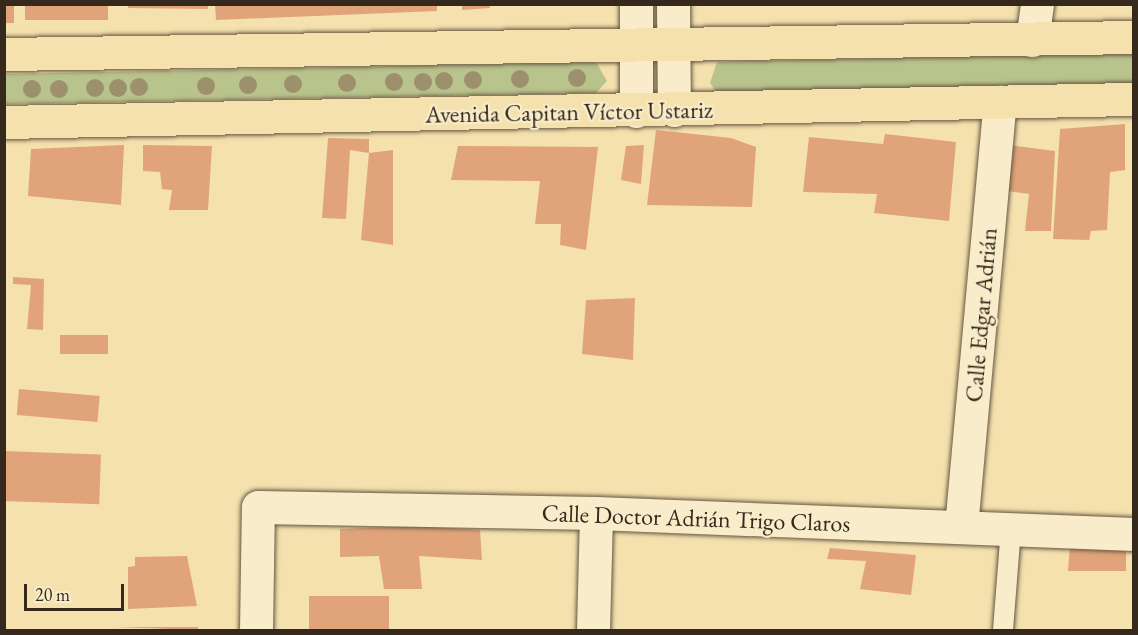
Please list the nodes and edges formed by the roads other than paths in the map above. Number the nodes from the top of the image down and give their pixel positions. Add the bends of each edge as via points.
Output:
1 (636, 4) edge
2 (673, 4) edge
3 (1037, 4) edge
4 (1134, 37) edge
5 (1032, 40) junction
6 (673, 45) junction
7 (636, 46) junction
8 (4, 54) edge
9 (1134, 99) edge
10 (1000, 102) junction
11 (674, 110) junction
12 (636, 111) junction
13 (4, 122) edge
14 (596, 513) junction
15 (962, 527) junction
16 (1011, 529) junction
17 (1134, 534) edge
18 (256, 630) edge
19 (593, 630) edge
20 (1003, 630) edge

1 - 7 street
2 - 6 street
3 - 5 street
4 - 5 main road
5 - 6 main road
6 - 7 main road
6 - 11 street
7 - 8 main road
7 - 12 street
9 - 10 main road, Avenida Capitan Víctor Ustariz
10 - 11 main road, Avenida Capitan Víctor Ustariz
10 - 15 street, Calle Edgar Adrián
11 - 12 main road, Avenida Capitan Víctor Ustariz
12 - 13 main road, Avenida Capitan Víctor Ustariz
14 - 15 street, Calle Doctor Adrián Trigo Claros
14 - 18 street, Calle Doctor Adrián Trigo Claros via 258,507
14 - 19 street
15 - 16 street, Calle Doctor Adrián Trigo Claros
16 - 17 street, Calle Doctor Adrián Trigo Claros
16 - 20 lane

